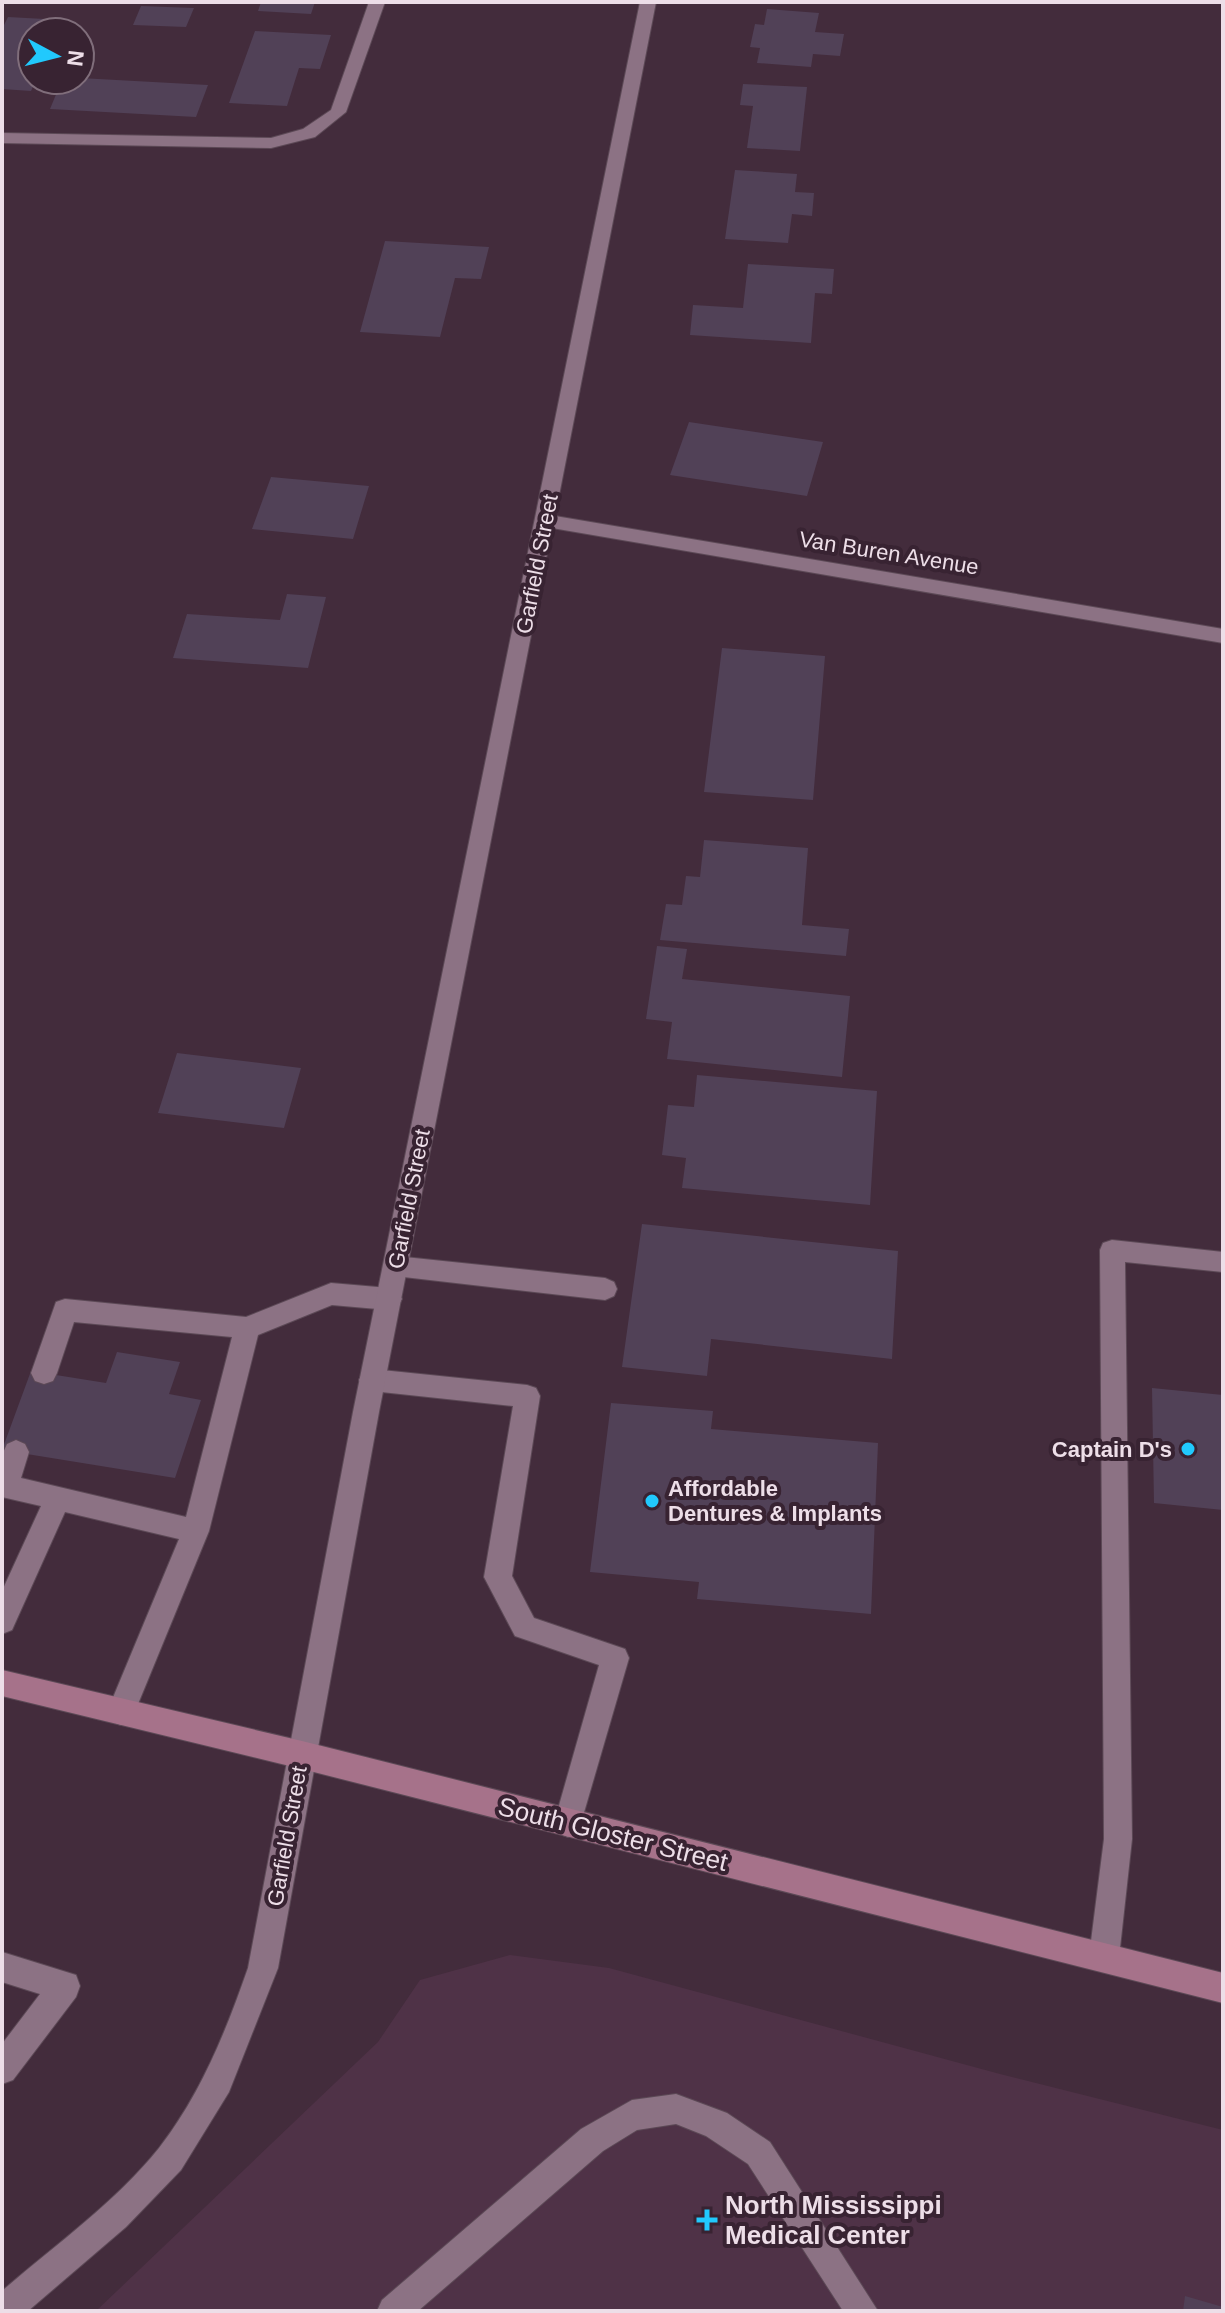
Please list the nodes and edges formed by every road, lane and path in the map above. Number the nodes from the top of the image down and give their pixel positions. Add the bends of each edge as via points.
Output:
1 (377, 2) edge
2 (648, 2) edge
3 (2, 138) edge
4 (546, 521) junction
5 (1223, 636) edge
6 (1223, 1262) edge
7 (395, 1266) junction
8 (605, 1289) dead end
9 (389, 1299) junction
10 (247, 1328) junction
11 (44, 1373) dead end
12 (372, 1380) junction
13 (16, 1452) dead end
14 (58, 1498) junction
15 (196, 1531) junction
16 (2, 1621) edge
17 (2, 1683) edge
18 (121, 1712) junction
19 (302, 1755) junction
20 (568, 1823) junction
21 (1104, 1957) junction
22 (2, 1967) edge
23 (1223, 1988) edge
24 (2, 2069) edge
25 (6, 2302) edge
26 (393, 2311) edge
27 (862, 2311) edge

1 - 3 street via 338,112 309,133 271,143
2 - 4 street, Garfield Street
4 - 5 street, Van Buren Avenue
4 - 7 street, Garfield Street
6 - 21 street via 1112,1250 1118,1839
7 - 8 street
7 - 9 street, Garfield Street
9 - 10 street via 331,1294
9 - 12 street, Garfield Street
10 - 11 street via 65,1310
10 - 15 street
12 - 19 street, Garfield Street
12 - 20 street via 527,1396 498,1577 525,1627 615,1658
13 - 14 street via 5,1486
14 - 15 street
14 - 16 street
15 - 18 street
17 - 18 main road, South Gloster Street
18 - 19 main road, South Gloster Street
19 - 20 main road, South Gloster Street
19 - 25 street, Garfield Street via 263,1968 220,2078 152,2180
20 - 21 main road, South Gloster Street
21 - 23 main road, South Gloster Street
22 - 24 street via 65,1986
26 - 27 street via 592,2140 632,2115 676,2109 716,2124 759,2153

